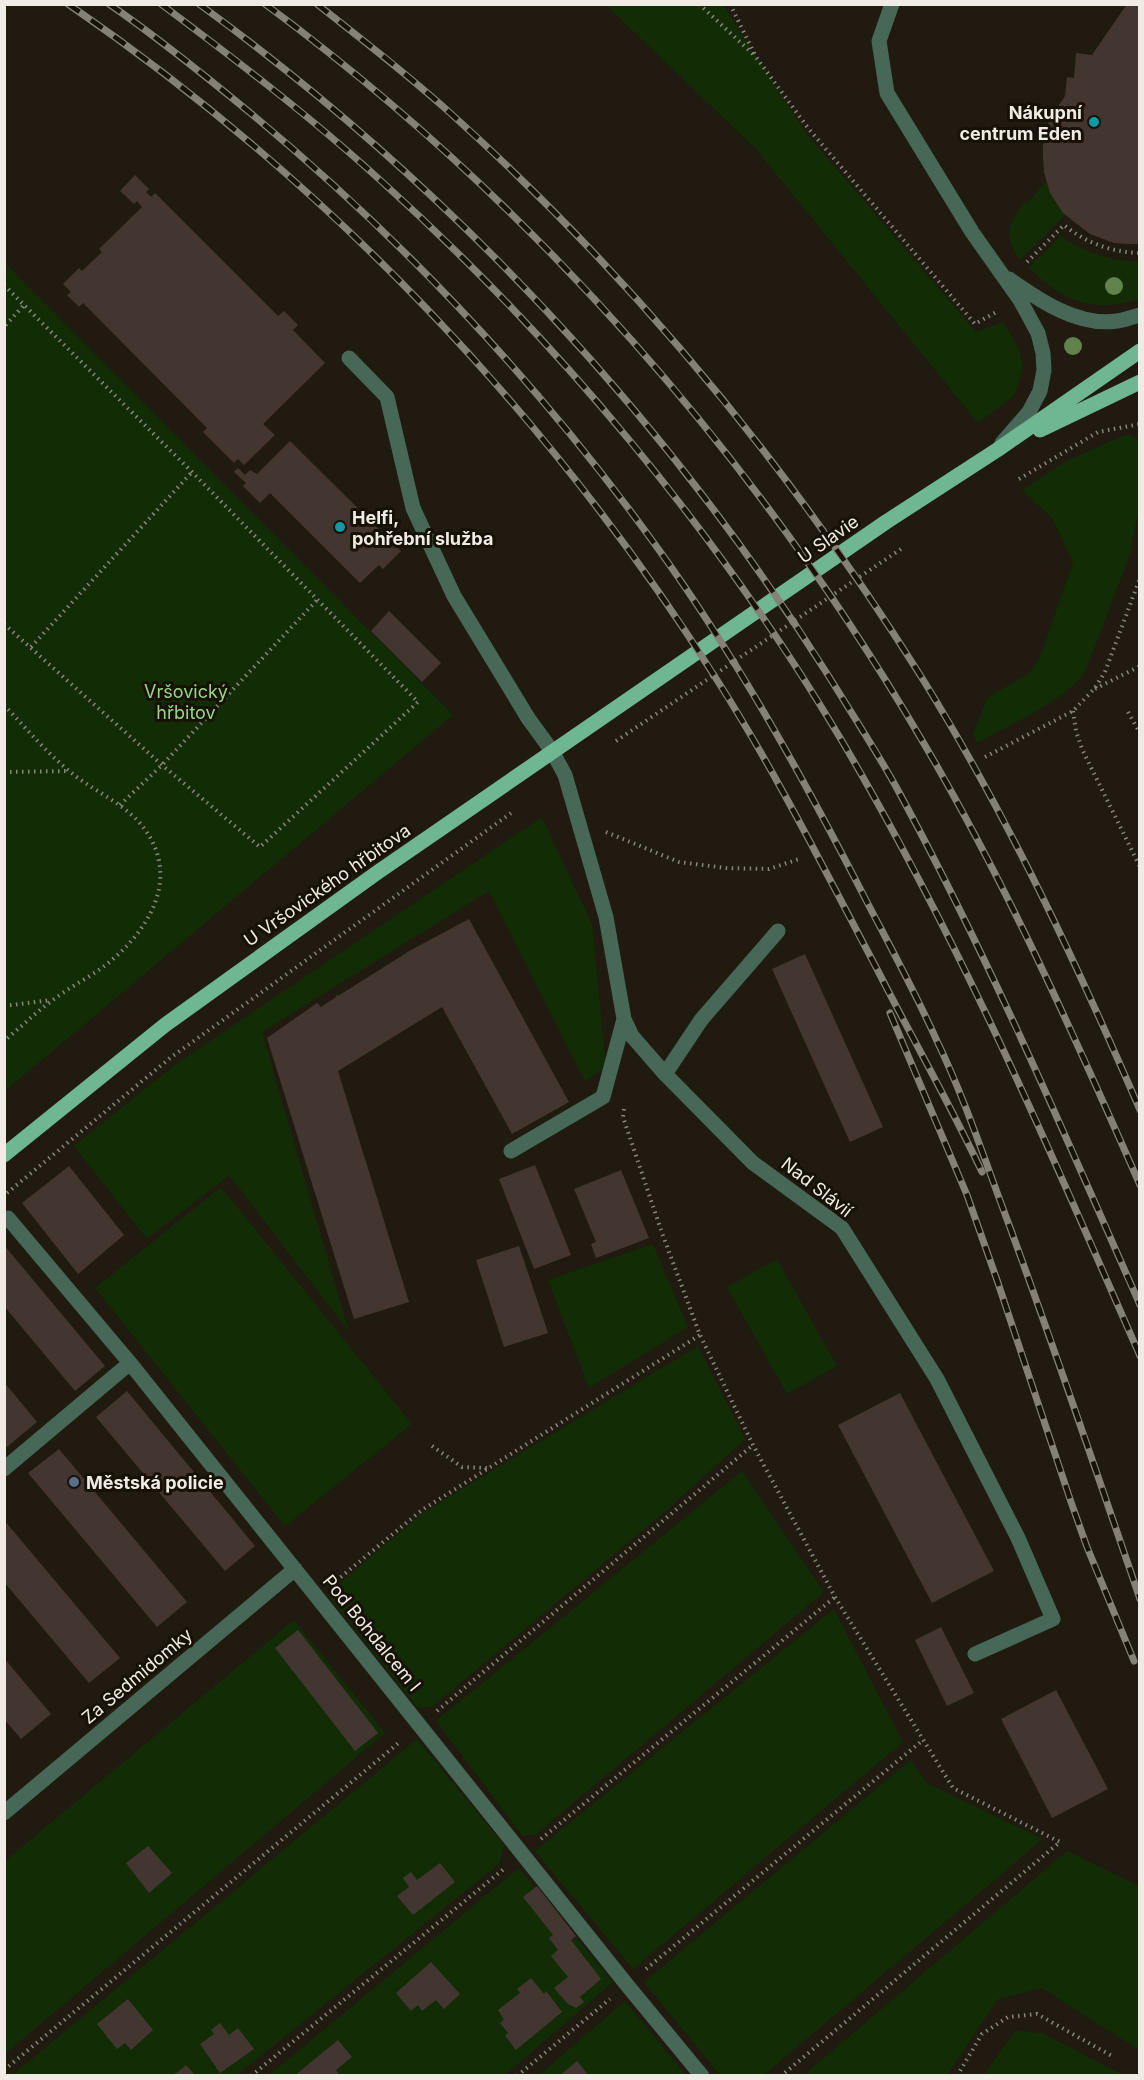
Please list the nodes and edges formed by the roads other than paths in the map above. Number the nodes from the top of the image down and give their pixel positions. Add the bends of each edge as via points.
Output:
1 (892, 4) edge
2 (1004, 276) junction
3 (1140, 315) edge
4 (1140, 351) edge
5 (349, 358) dead end
6 (1140, 382) edge
7 (997, 450) junction
8 (683, 662) joint
9 (552, 751) junction
10 (778, 931) dead end
11 (624, 1019) junction
12 (664, 1074) junction
13 (511, 1151) dead end
14 (4, 1155) edge
15 (8, 1218) dead end
16 (130, 1363) junction
17 (4, 1469) edge
18 (295, 1569) junction
19 (975, 1654) dead end
20 (4, 1813) edge
21 (702, 2076) edge

1 - 2 street via 879,41 887,93 972,232
2 - 3 street via 1057,309 1077,316 1116,321
2 - 7 street via 1038,333 1044,370 1040,391 1029,412
4 - 7 main road, U Slavie
5 - 9 street, Nad Slávií via 387,397 413,508 454,596
6 - 7 main road, U Slavie
7 - 8 main road, U Slavie
8 - 9 main road, U Vršovického hřbitova
9 - 11 street, Nad Slávií via 564,775 606,917
9 - 14 main road, U Vršovického hřbitova via 165,1025
10 - 12 street via 701,1020
11 - 12 street, Nad Slávií via 632,1036
11 - 13 street via 603,1097
12 - 19 street, Nad Slávií via 753,1163 842,1228 937,1378 1018,1538 1053,1619
15 - 16 street, Pod Bohdalcem I
16 - 17 street
16 - 18 street, Pod Bohdalcem I
18 - 20 street, Za Sedmidomky
18 - 21 street, Pod Bohdalcem I

